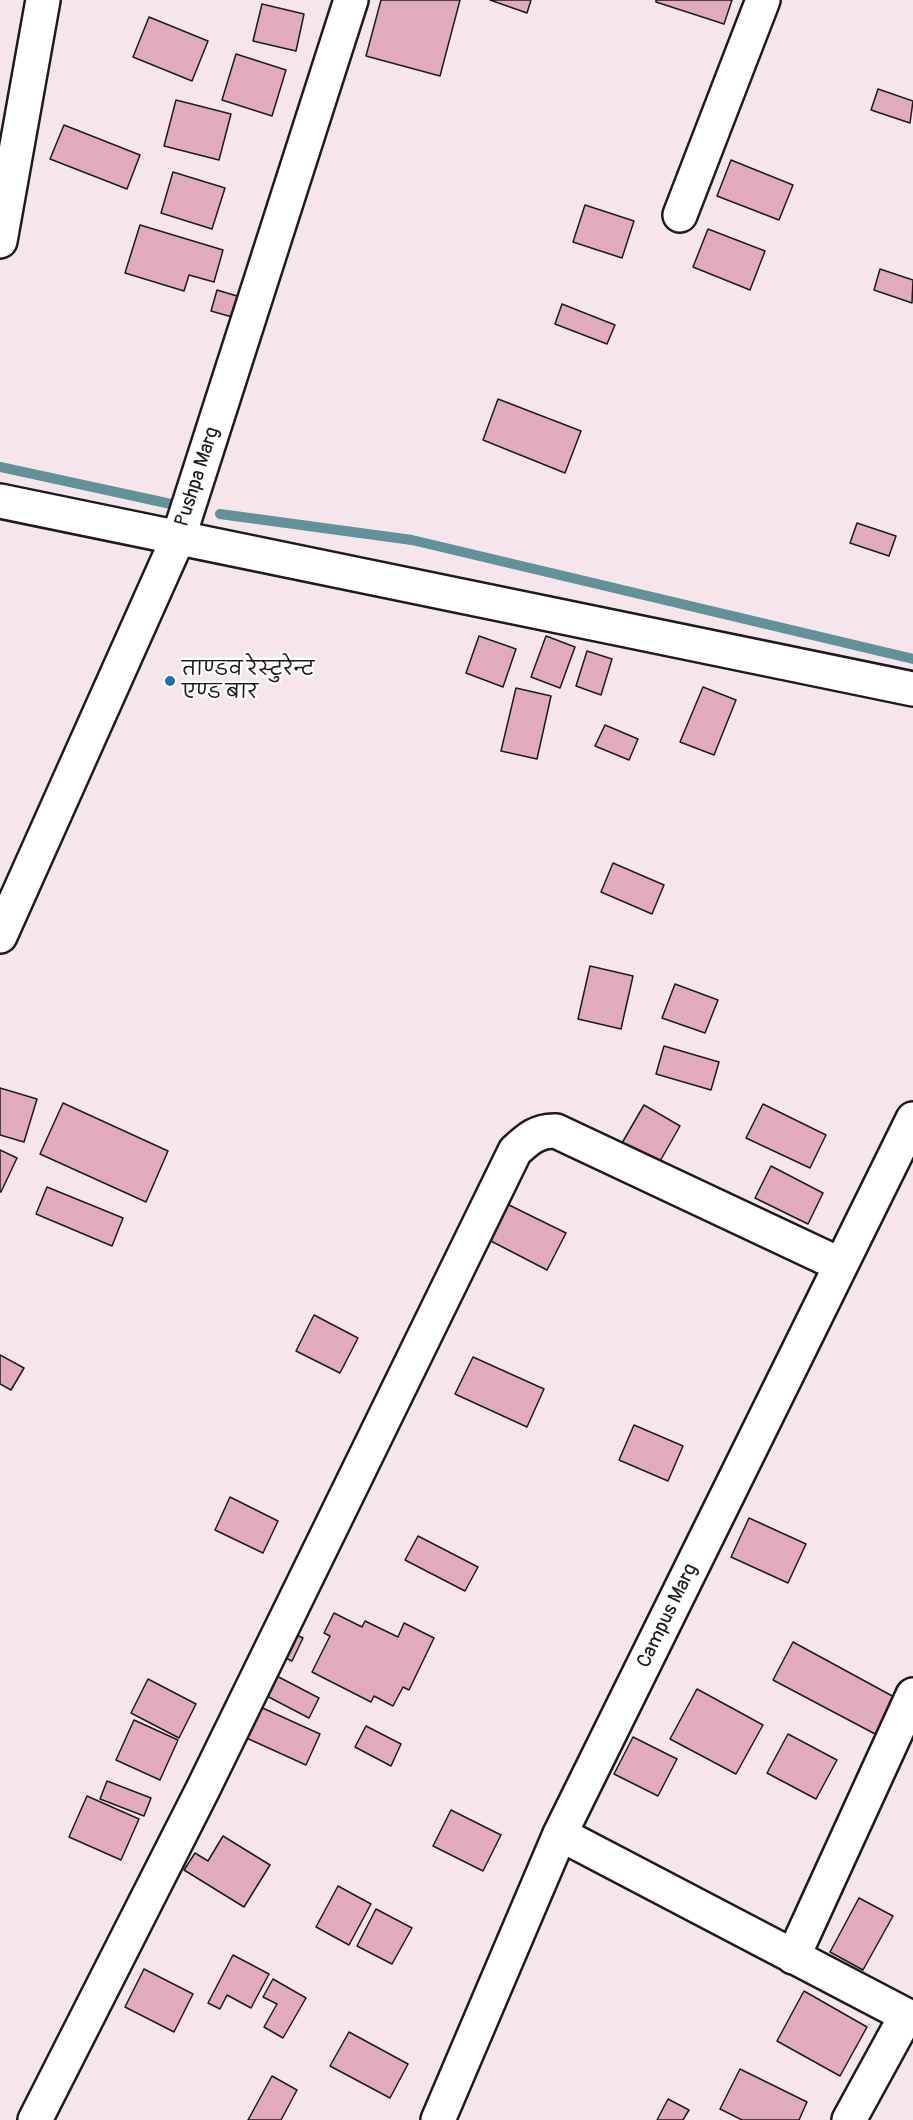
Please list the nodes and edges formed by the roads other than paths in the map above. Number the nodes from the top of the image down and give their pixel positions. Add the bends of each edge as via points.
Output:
1 (44, 0) edge
2 (351, 0) edge
3 (763, 0) edge
4 (680, 215) dead end
5 (0, 241) edge
6 (0, 501) edge
7 (179, 536) junction
8 (913, 689) edge
9 (0, 936) edge
10 (913, 1119) edge
11 (841, 1265) junction
12 (913, 1695) edge
13 (560, 1834) junction
14 (793, 1956) junction
15 (910, 2017) edge
16 (35, 2120) edge
17 (438, 2120) edge
18 (849, 2120) edge

1 - 5 street
2 - 7 street, Pushpa Marg
3 - 4 street
6 - 7 street
7 - 8 street
7 - 9 street, Pushpa Marg
10 - 11 street, Campus Marg
11 - 13 street, Campus Marg
11 - 16 street via 556,1131 545,1130 515,1151 202,1791
12 - 14 street
13 - 14 street
13 - 17 street, Campus Marg
14 - 15 street
15 - 18 street

